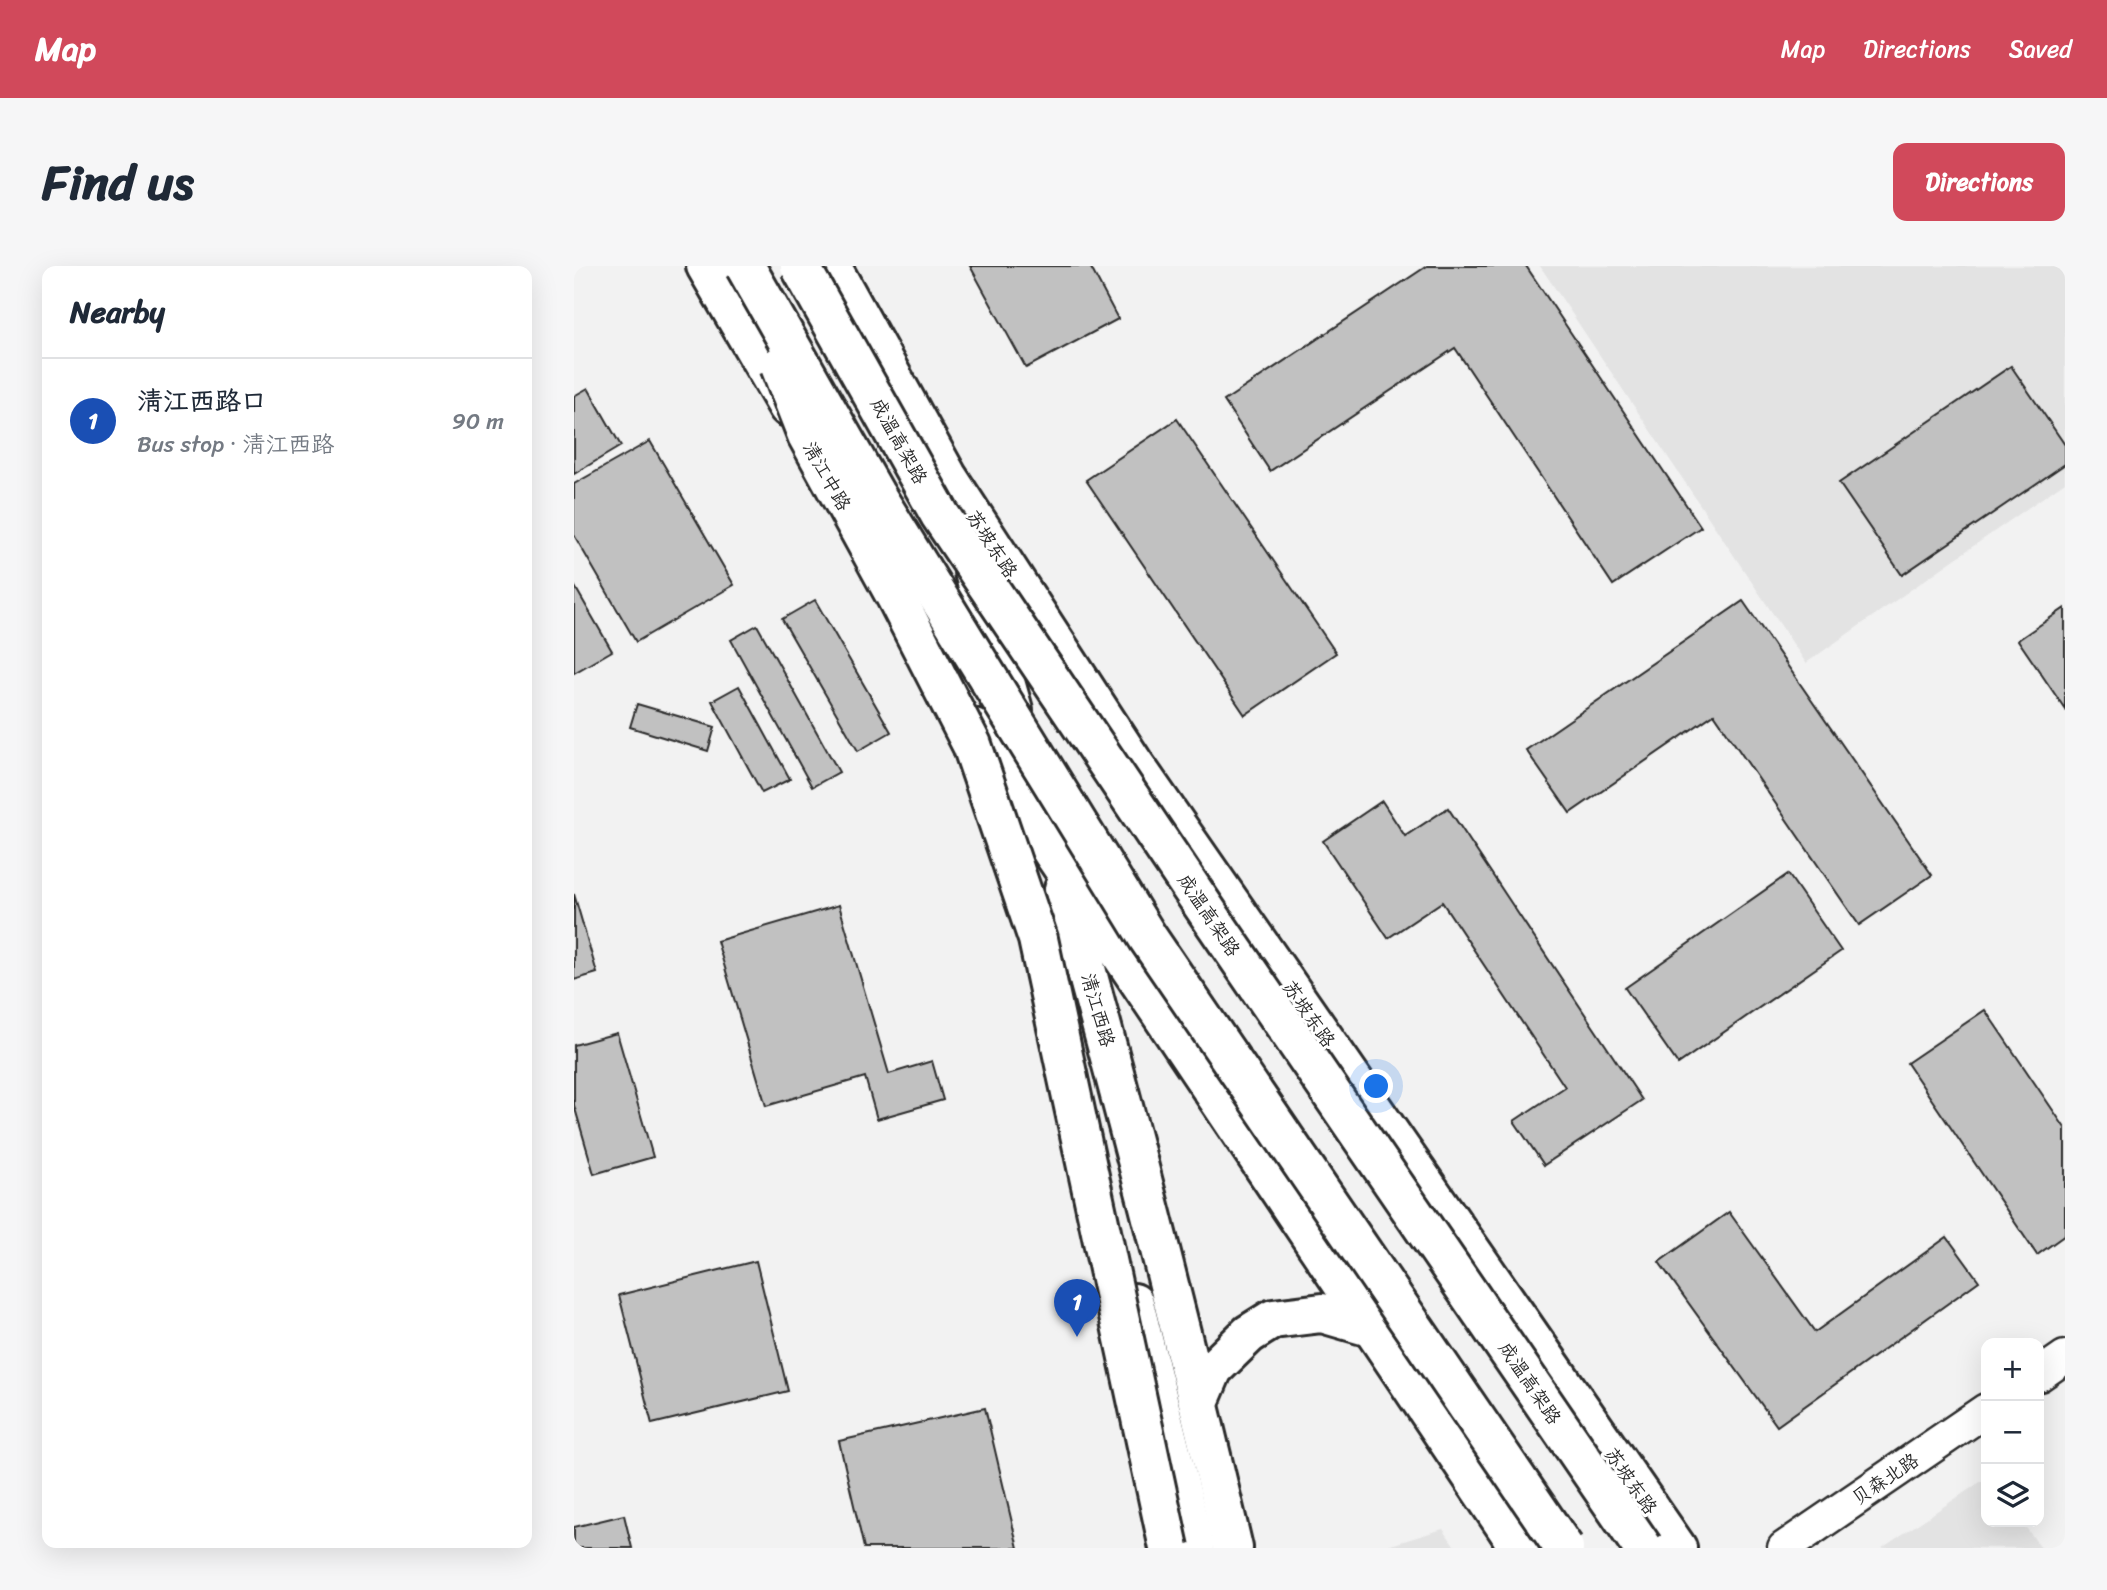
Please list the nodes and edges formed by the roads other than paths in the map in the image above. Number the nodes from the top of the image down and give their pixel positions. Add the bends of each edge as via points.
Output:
1 (706, 266) edge
2 (743, 266) edge
3 (800, 266) edge
4 (831, 266) edge
5 (947, 475) junction
6 (947, 686) junction
7 (1055, 856) junction
8 (1370, 1326) junction
9 (2065, 1357) edge
10 (2044, 1372) edge
11 (1199, 1402) junction
12 (1981, 1413) edge
13 (1516, 1543) edge
14 (1169, 1548) edge
15 (1195, 1548) edge
16 (1233, 1548) edge
17 (1564, 1548) edge
18 (1643, 1548) edge
19 (1677, 1548) edge
20 (1784, 1548) edge

1 - 6 main road, 清江中路
2 - 14 main road, bridge via 807,435 972,745 1038,939
2 - 17 main road, bridge via 875,494 1148,938
3 - 18 main road, 成温高架路, bridge via 940,515
4 - 5 main road
5 - 7 main road, 清江西路
5 - 19 main road, 苏坡东路 via 1132,761
6 - 7 main road
6 - 15 main road, 清江西路 via 1051,964
7 - 8 main road
7 - 11 main road, 清江西路
8 - 11 main road via 1322,1314 1273,1319 1249,1334 1213,1369
8 - 13 main road
9 - 10 street
11 - 16 main road, 清江西路
12 - 20 street, 贝森北路

